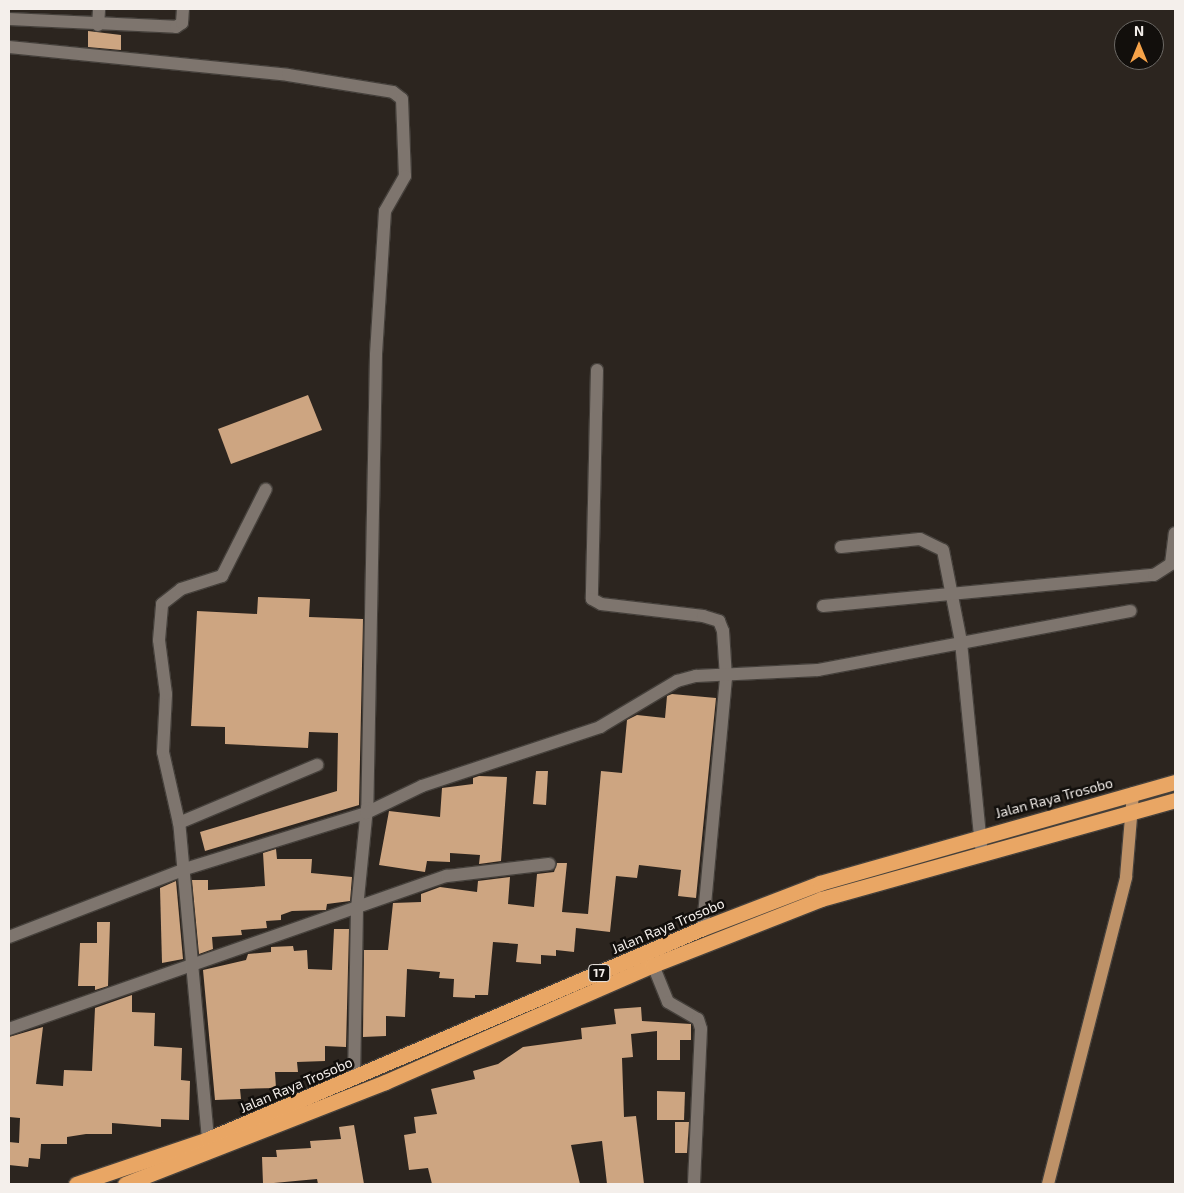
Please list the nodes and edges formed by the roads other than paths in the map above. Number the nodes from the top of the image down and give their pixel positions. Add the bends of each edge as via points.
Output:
1 (99, 9) edge
2 (183, 9) edge
3 (13, 16) edge
4 (98, 25) junction
5 (9, 47) edge
6 (597, 370) dead end
7 (266, 489) dead end
8 (1175, 533) edge
9 (841, 547) dead end
10 (953, 594) junction
11 (823, 606) dead end
12 (1130, 611) dead end
13 (961, 642) junction
14 (726, 673) junction
15 (317, 766) dead end
16 (1175, 782) edge
17 (1133, 793) junction
18 (1175, 800) edge
19 (367, 806) junction
20 (1133, 819) junction
21 (179, 824) junction
22 (980, 835) junction
23 (981, 851) junction
24 (184, 862) junction
25 (549, 864) dead end
26 (357, 909) junction
27 (704, 928) junction
28 (9, 937) edge
29 (193, 965) junction
30 (655, 971) junction
31 (9, 1029) edge
32 (348, 1080) junction
33 (342, 1100) junction
34 (208, 1139) junction
35 (76, 1184) edge
36 (125, 1184) edge
37 (694, 1184) edge
38 (1048, 1184) edge

1 - 4 street
2 - 4 street via 182,23 176,27
3 - 4 street
5 - 19 street via 288,75 393,92 402,99 405,176 385,211 376,355
6 - 14 street via 592,599 601,604 719,621
7 - 21 street via 222,576 181,589 162,604 160,640 166,694 163,752
8 - 10 street via 1171,564 1154,575
9 - 10 street via 920,539 933,543 943,550
10 - 11 street
10 - 13 street
12 - 13 street
13 - 14 street via 818,670
13 - 22 street
14 - 19 street via 677,681 600,727
14 - 27 street
15 - 21 street
16 - 17 highway, Jalan Raya Trosobo / 17
17 - 20 main road
17 - 22 highway, Jalan Raya Trosobo / 17
18 - 20 highway, 17
19 - 24 street
19 - 26 street
20 - 23 highway, 17
20 - 38 main road via 1131,850
21 - 24 street
22 - 23 street
22 - 27 highway, Jalan Raya Trosobo / 17 via 820,883
23 - 30 highway, 17 via 821,899
24 - 28 street
24 - 29 street
25 - 26 street via 455,874
26 - 29 street
26 - 32 street
27 - 32 highway, Jalan Raya Trosobo / 17
29 - 31 street
29 - 34 street
30 - 33 highway, 17
30 - 37 street via 662,992 676,1009 698,1019 701,1029
32 - 33 highway
32 - 34 highway, Jalan Raya Trosobo / 17
33 - 36 highway, 17
34 - 35 highway, Jalan Raya Trosobo / 17

